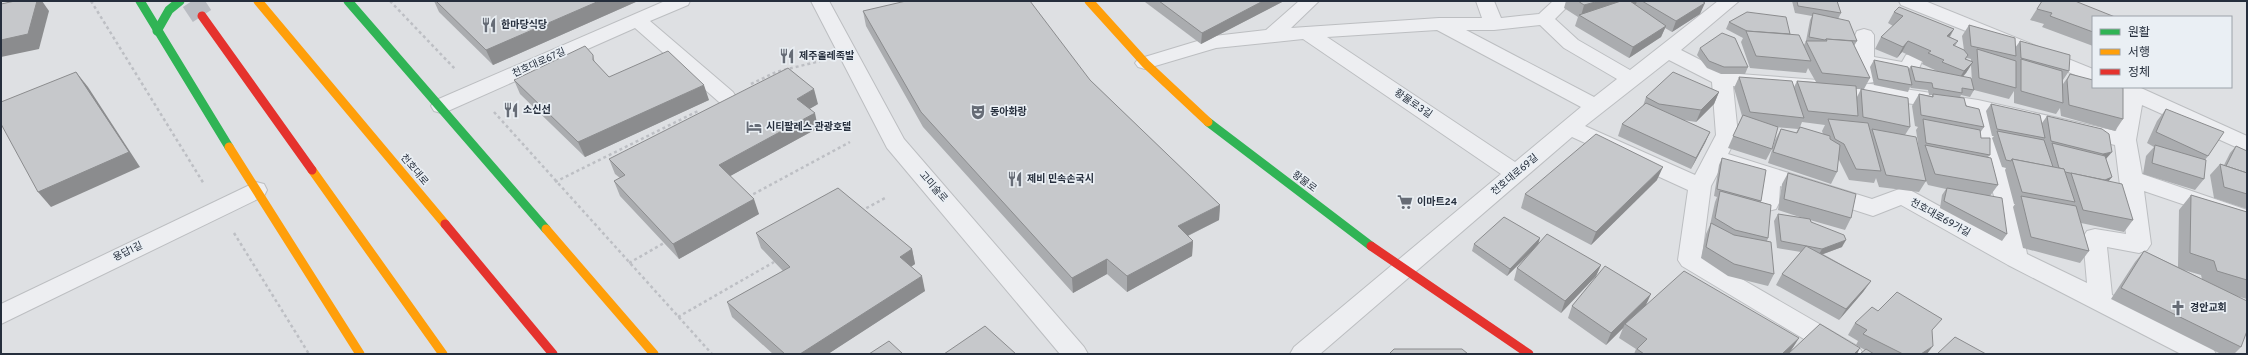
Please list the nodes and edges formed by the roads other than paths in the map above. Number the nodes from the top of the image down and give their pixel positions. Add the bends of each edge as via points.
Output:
1 (140, 1) edge
2 (180, 1) edge
3 (258, 1) edge
4 (348, 1) edge
5 (680, 1) edge
6 (820, 1) edge
7 (1089, 1) edge
8 (1310, 1) edge
9 (1485, 1) edge
10 (1564, 1) edge
11 (1730, 1) edge
12 (1908, 1) edge
13 (202, 16) tunnel mouth
14 (1544, 19) junction
15 (637, 20) junction
16 (1439, 24) junction
17 (1494, 24) junction
18 (156, 31) junction
19 (1309, 34) junction
20 (1272, 35) junction
21 (1864, 35) dead end
22 (1668, 51) junction
23 (1913, 59) dead end
24 (1145, 62) junction
25 (1864, 62) junction
26 (2092, 76) edge
27 (1631, 79) junction
28 (1722, 79) junction
29 (2126, 90) edge
30 (1871, 92) junction
31 (726, 97) dead end
32 (441, 106) junction
33 (1595, 106) junction
34 (1978, 106) junction
35 (1570, 128) junction
36 (2125, 140) junction
37 (2247, 145) edge
38 (1714, 157) junction
39 (1517, 174) junction
40 (1770, 175) junction
41 (2132, 179) junction
42 (1700, 186) junction
43 (256, 190) junction
44 (1768, 203) edge
45 (2247, 218) edge
46 (2016, 260) junction
47 (1402, 269) junction
48 (2100, 300) junction
49 (1, 315) edge
50 (360, 354) edge
51 (443, 354) edge
52 (552, 354) edge
53 (654, 354) edge
54 (1075, 354) edge
55 (1304, 354) edge
56 (1529, 354) edge
57 (1850, 354) edge
58 (2203, 354) edge

1 - 18 main road
2 - 18 main road via 169,10
3 - 52 main road, 천호대로
4 - 32 main road
5 - 15 street, 천호대로67길
6 - 54 street, 고미술로 via 895,143
7 - 24 main road, 황물로 via 1110,27
8 - 20 street
9 - 17 street
10 - 14 street
11 - 22 street, 천호대로69길
12 - 26 street
13 - 51 main road
14 - 17 street
14 - 27 street via 1571,44
15 - 31 street
15 - 32 street, 천호대로67길
16 - 17 street
16 - 19 street
16 - 33 street
18 - 43 main road
19 - 20 street
19 - 39 street, 황물로3길
20 - 24 street via 1214,42
21 - 25 street
22 - 27 street, 천호대로69길
22 - 28 street
23 - 25 street via 1910,70
24 - 47 main road, 황물로 via 1184,102 1234,143
25 - 30 street
27 - 33 street, 천호대로69길
28 - 30 street
28 - 38 street via 1727,135
29 - 36 street
29 - 37 street
30 - 34 street
32 - 53 main road
33 - 35 street, 천호대로69길
34 - 36 street
34 - 46 street via 2006,196
35 - 39 street, 천호대로69길
35 - 42 street
36 - 41 street
38 - 40 street, 천호대로69가길
38 - 42 street
39 - 47 street, 천호대로69길
40 - 44 street
40 - 46 street, 천호대로69가길 via 1873,208 1902,196
41 - 45 street
41 - 48 street via 2139,244 2095,237
42 - 57 street via 1690,260
43 - 49 street, 용답1길
43 - 50 main road
46 - 48 street, 천호대로69가길
47 - 55 street, 천호대로69길
47 - 56 main road, 황물로
48 - 58 street, 천호대로69가길

